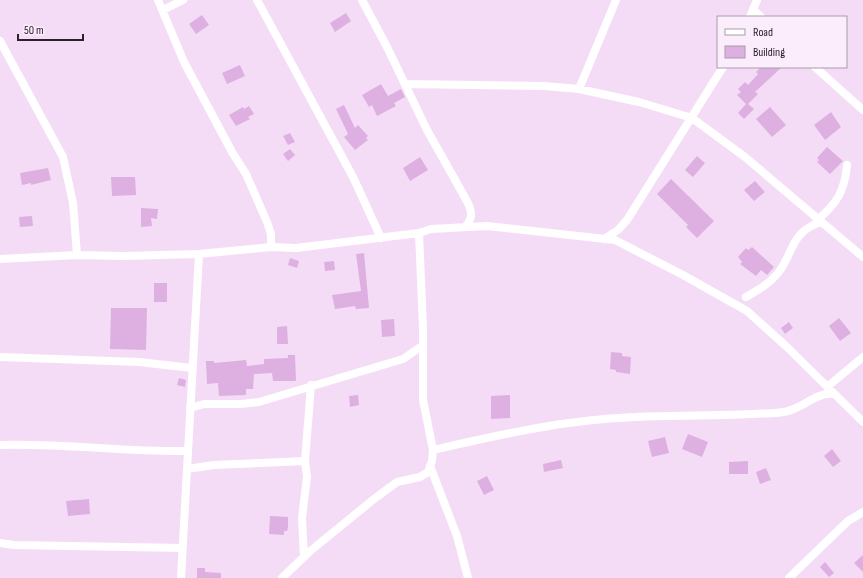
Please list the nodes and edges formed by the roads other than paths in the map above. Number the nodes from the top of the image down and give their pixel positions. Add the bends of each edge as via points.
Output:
1 (158, 0) edge
2 (183, 0) edge
3 (257, 0) edge
4 (362, 0) edge
5 (616, 0) edge
6 (757, 0) edge
7 (163, 10) junction
8 (751, 13) edge
9 (0, 41) edge
10 (721, 68) edge
11 (816, 68) edge
12 (406, 84) junction
13 (579, 90) junction
14 (863, 110) edge
15 (692, 118) junction
16 (847, 165) dead end
17 (472, 212) junction
18 (819, 221) junction
19 (466, 226) junction
20 (487, 226) junction
21 (419, 232) junction
22 (271, 234) junction
23 (381, 238) junction
24 (604, 239) junction
25 (270, 247) junction
26 (282, 248) junction
27 (199, 254) junction
28 (77, 255) junction
29 (863, 257) edge
30 (0, 259) edge
31 (746, 297) dead end
32 (422, 346) junction
33 (0, 357) edge
34 (863, 357) edge
35 (192, 368) junction
36 (310, 385) junction
37 (827, 387) junction
38 (834, 394) junction
39 (190, 408) junction
40 (863, 422) edge
41 (0, 445) edge
42 (433, 450) junction
43 (188, 451) junction
44 (305, 461) junction
45 (430, 466) junction
46 (186, 468) junction
47 (863, 512) edge
48 (0, 543) edge
49 (182, 548) junction
50 (304, 557) junction
51 (181, 578) edge
52 (282, 578) edge
53 (468, 578) edge
54 (789, 578) edge

1 - 7 street
2 - 7 street
3 - 23 street via 353,177
4 - 12 street
5 - 13 street
6 - 8 street
7 - 22 street via 184,62 246,174
9 - 28 street via 63,157 73,203
10 - 15 street
11 - 14 street
12 - 13 street via 544,86
12 - 17 street via 427,130
13 - 15 street via 639,102
15 - 18 street via 745,158
15 - 24 street via 627,220
16 - 18 street via 846,176 836,203
17 - 19 street via 472,218
17 - 20 street
18 - 29 street
18 - 31 street via 802,232 792,245 780,271 768,284
19 - 20 street
19 - 21 street
20 - 24 street
21 - 23 street
21 - 32 street via 424,328
22 - 25 street
22 - 26 street
23 - 26 street
24 - 37 street via 615,240 748,311
25 - 26 street
25 - 27 street
27 - 28 street
27 - 35 street
28 - 30 street
32 - 36 street via 404,359
32 - 42 street via 424,400
33 - 35 street via 139,362
34 - 37 street
35 - 39 street
36 - 39 street via 259,402 204,404
36 - 44 street
37 - 38 street
38 - 40 street
38 - 42 street via 821,394 802,406 784,412 634,417 521,430
39 - 43 street
41 - 43 street
42 - 45 street
43 - 46 street
44 - 46 street
44 - 50 street via 307,477 302,518
45 - 50 street via 428,472 420,476 397,482
45 - 53 street via 457,536
46 - 49 street
47 - 54 street via 848,521
48 - 49 street
49 - 51 street
50 - 52 street

